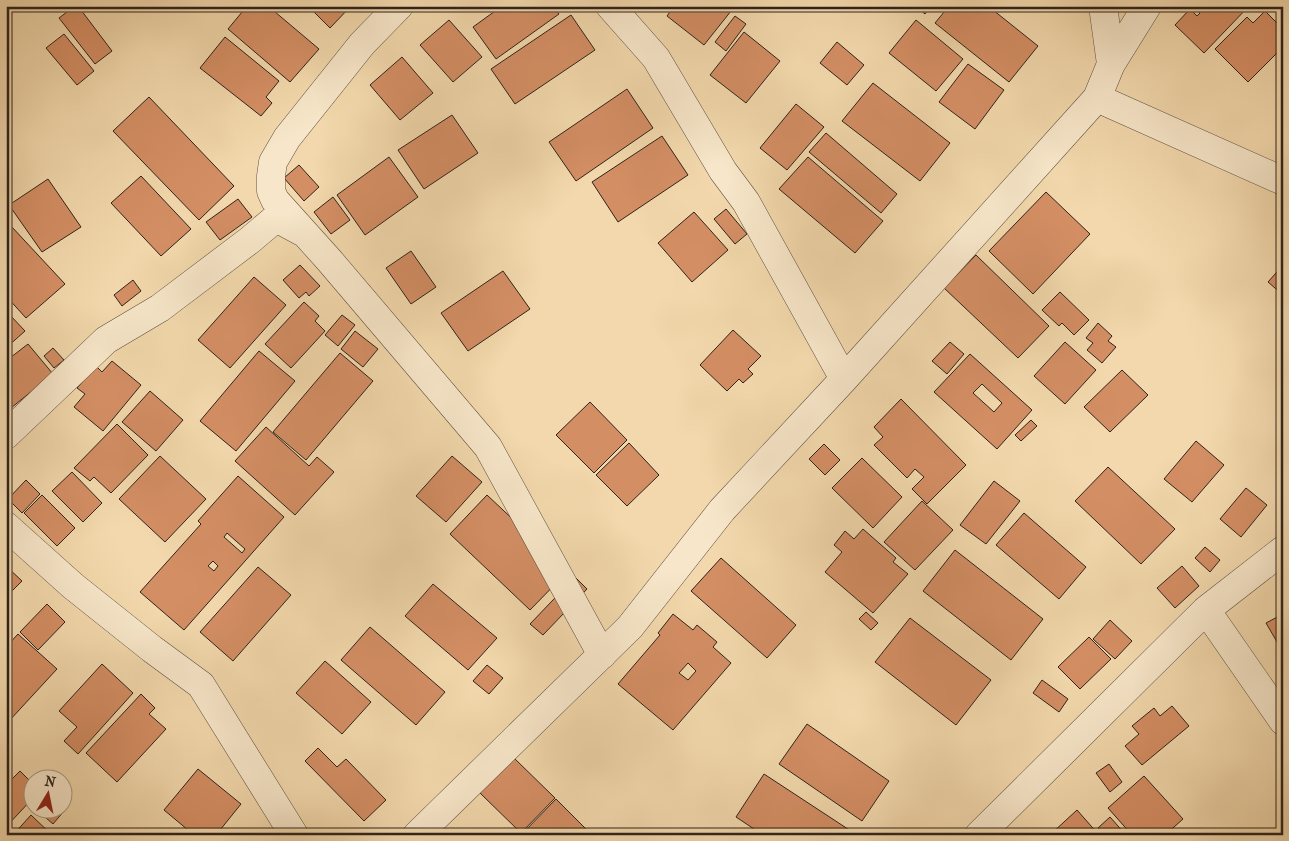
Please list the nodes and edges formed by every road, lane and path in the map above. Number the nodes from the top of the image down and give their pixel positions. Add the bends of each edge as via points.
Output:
1 (399, 6) edge
2 (610, 6) edge
3 (1103, 6) edge
4 (1147, 6) edge
5 (1111, 64) junction
6 (1097, 98) junction
7 (1283, 180) edge
8 (306, 234) junction
9 (844, 379) junction
10 (6, 436) edge
11 (6, 526) edge
12 (1283, 550) edge
13 (1206, 610) junction
14 (602, 655) junction
15 (1283, 721) edge
16 (294, 835) edge
17 (417, 835) edge
18 (979, 835) edge

1 - 8 street via 362,44 287,138 274,162 271,191 275,200
2 - 9 street via 656,58 723,171 746,202
3 - 5 street
4 - 5 street
5 - 6 street
6 - 7 street
6 - 9 street
8 - 10 street via 276,218 160,308 106,340
8 - 14 street via 488,447
9 - 14 street via 722,510 630,627
11 - 16 street via 73,586 201,685
12 - 13 street
13 - 15 street
13 - 18 street
14 - 17 street

